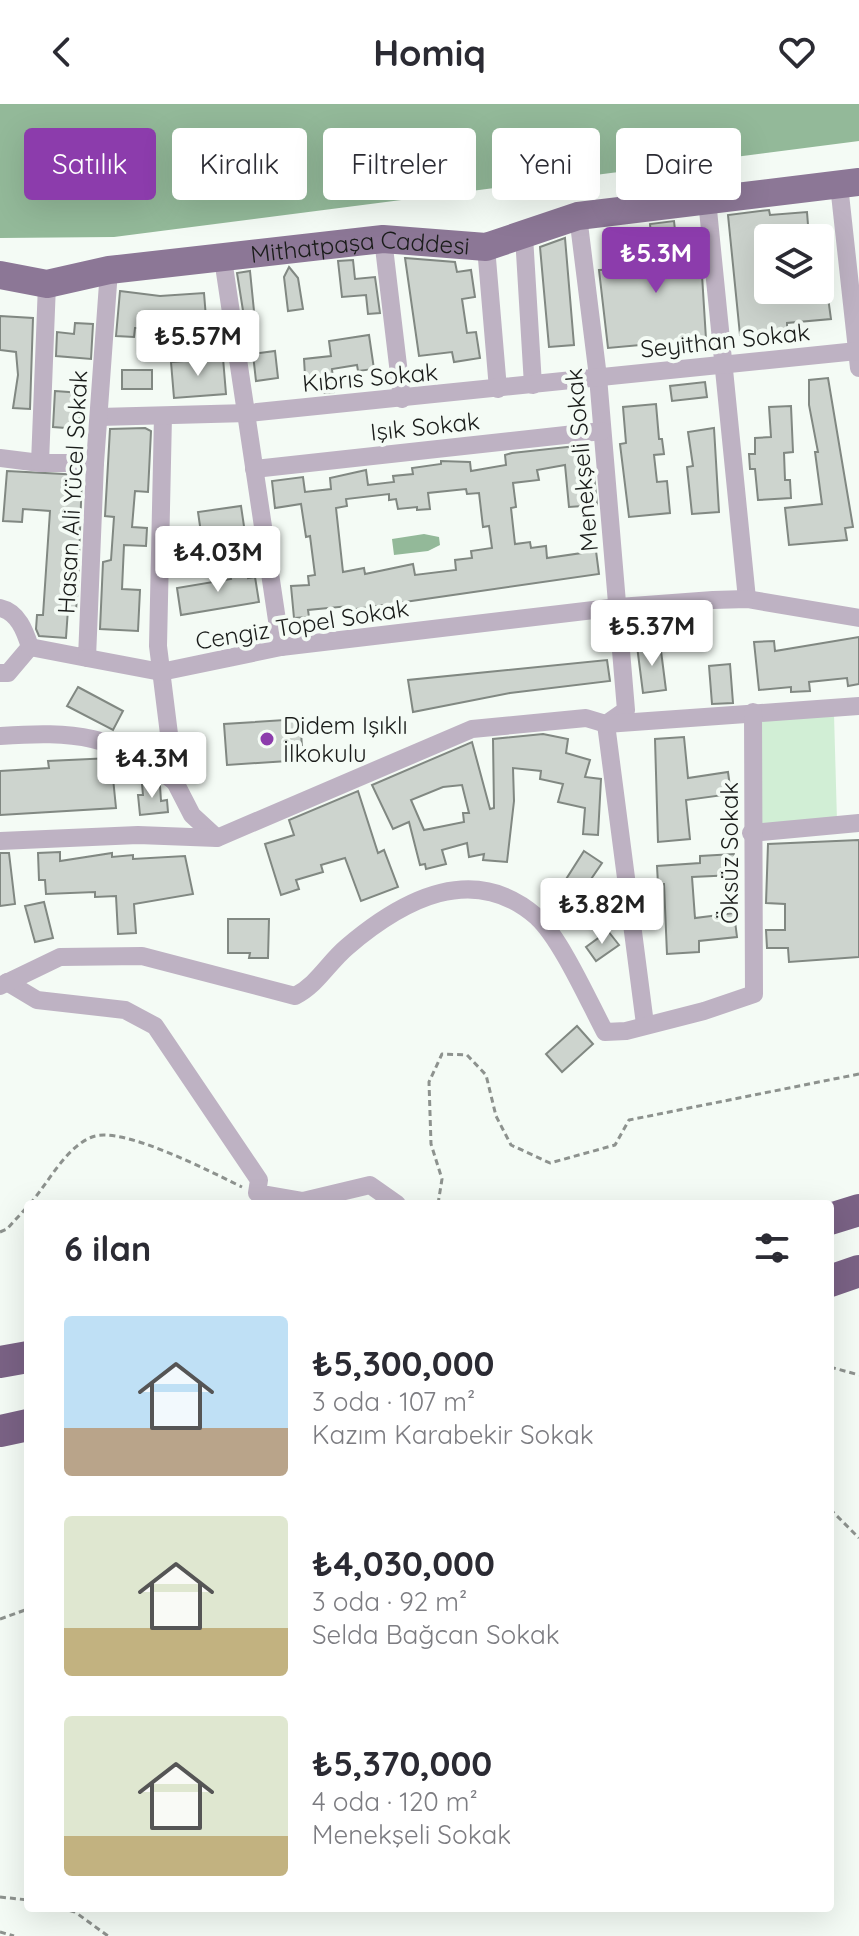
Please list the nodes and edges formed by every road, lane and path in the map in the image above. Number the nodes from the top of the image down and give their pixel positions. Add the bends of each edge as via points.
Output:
1 (849, 184) edge
2 (741, 196) edge
3 (707, 200) joint
4 (578, 216) junction
5 (524, 236) junction
6 (383, 239) junction
7 (486, 247) junction
8 (223, 259) junction
9 (109, 270) junction
10 (0, 275) edge
11 (47, 284) junction
12 (858, 359) edge
13 (722, 364) junction
14 (598, 377) junction
15 (533, 385) junction
16 (498, 389) junction
17 (402, 399) junction
18 (248, 413) junction
19 (163, 416) junction
20 (99, 417) junction
21 (602, 431) junction
22 (0, 458) edge
23 (40, 463) junction
24 (95, 463) junction
25 (254, 469) junction
26 (747, 599) junction
27 (619, 607) junction
28 (0, 608) edge
29 (859, 618) edge
30 (30, 647) junction
31 (281, 647) junction
32 (87, 658) junction
33 (161, 672) junction
34 (0, 673) edge
35 (859, 706) edge
36 (753, 712) junction
37 (606, 724) junction
38 (0, 736) edge
39 (175, 782) junction
40 (859, 823) edge
41 (751, 833) junction
42 (217, 838) junction
43 (0, 841) edge
44 (4, 984) edge
45 (645, 1024) junction
46 (859, 1074) edge
47 (257, 1193) junction
48 (33, 1200) edge
49 (297, 1200) edge
50 (307, 1200) edge
51 (391, 1200) edge
52 (439, 1200) edge
53 (24, 1210) edge
54 (859, 1210) edge
55 (834, 1218) edge
56 (0, 1232) edge
57 (859, 1271) edge
58 (834, 1280) edge
59 (24, 1358) edge
60 (0, 1362) edge
61 (834, 1368) edge
62 (859, 1375) edge
63 (24, 1426) edge
64 (0, 1431) edge
65 (834, 1513) edge
66 (859, 1538) edge
67 (24, 1610) edge
68 (0, 1619) edge
69 (0, 1897) edge
70 (24, 1900) edge
71 (75, 1912) edge
72 (0, 1932) edge
73 (14, 1936) edge
74 (108, 1936) edge

1 - 2 main road, Mithatpaşa Caddesi
1 - 12 street
3 - 4 main road, Mithatpaşa Caddesi
3 - 13 street
4 - 5 main road, Mithatpaşa Caddesi
4 - 14 street, Menekşeli Sokak
5 - 7 main road, Mithatpaşa Caddesi
5 - 15 street
6 - 7 main road, Mithatpaşa Caddesi
6 - 8 main road, Mithatpaşa Caddesi
6 - 17 street
7 - 16 street
8 - 9 main road, Mithatpaşa Caddesi
8 - 18 street
9 - 11 main road, Mithatpaşa Caddesi
9 - 20 street, Hasan Ali Yücel Sokak
10 - 11 main road, Mithatpaşa Caddesi
11 - 23 street
12 - 13 street, Seyithan Sokak
13 - 14 street, Seyithan Sokak
13 - 26 street
14 - 15 street, Kıbrıs Sokak
14 - 21 street, Menekşeli Sokak
15 - 16 street, Kıbrıs Sokak
16 - 17 street, Kıbrıs Sokak
17 - 18 street, Kıbrıs Sokak
18 - 19 street, Kıbrıs Sokak
18 - 25 street
19 - 20 street, Kıbrıs Sokak
19 - 33 street
20 - 24 street, Hasan Ali Yücel Sokak
21 - 25 street, Işık Sokak
21 - 27 street, Menekşeli Sokak
22 - 23 street
23 - 24 street
24 - 32 street, Hasan Ali Yücel Sokak
25 - 31 street
26 - 27 street, Cengiz Topel Sokak
26 - 29 street, Cengiz Topel Sokak
27 - 31 street, Cengiz Topel Sokak
27 - 37 street, Menekşeli Sokak via 626,710
28 - 30 street via 9,610 23,627
30 - 32 street
30 - 34 street via 8,673
31 - 33 street, Cengiz Topel Sokak
32 - 33 street, Cengiz Topel Sokak
33 - 39 street
35 - 36 street
36 - 37 street
36 - 41 street, Öksüz Sokak
37 - 42 street via 586,718 472,729
37 - 45 street
38 - 39 street via 58,732 104,741 149,761
39 - 42 street via 192,815
40 - 41 street
41 - 45 street, Öksüz Sokak via 754,994
42 - 43 street via 138,835
44 - 45 street via 60,957 142,956 295,996 310,988 346,948 398,910 441,890 474,888 508,898 538,918 605,1032
44 - 47 street via 37,1000 125,1010 155,1026 259,1180
46 - 52 path via 629,1120 615,1145 550,1163 511,1145 496,1116 486,1075 467,1055 442,1054 429,1082 431,1144 442,1179
47 - 48 path via 159,1150 117,1136 94,1136 72,1151
47 - 49 street
50 - 51 street via 370,1185
53 - 56 path
54 - 55 highway
57 - 58 highway
59 - 60 highway
61 - 62 path
63 - 64 highway
65 - 66 path
67 - 68 path
69 - 70 path
71 - 74 path
72 - 73 path

